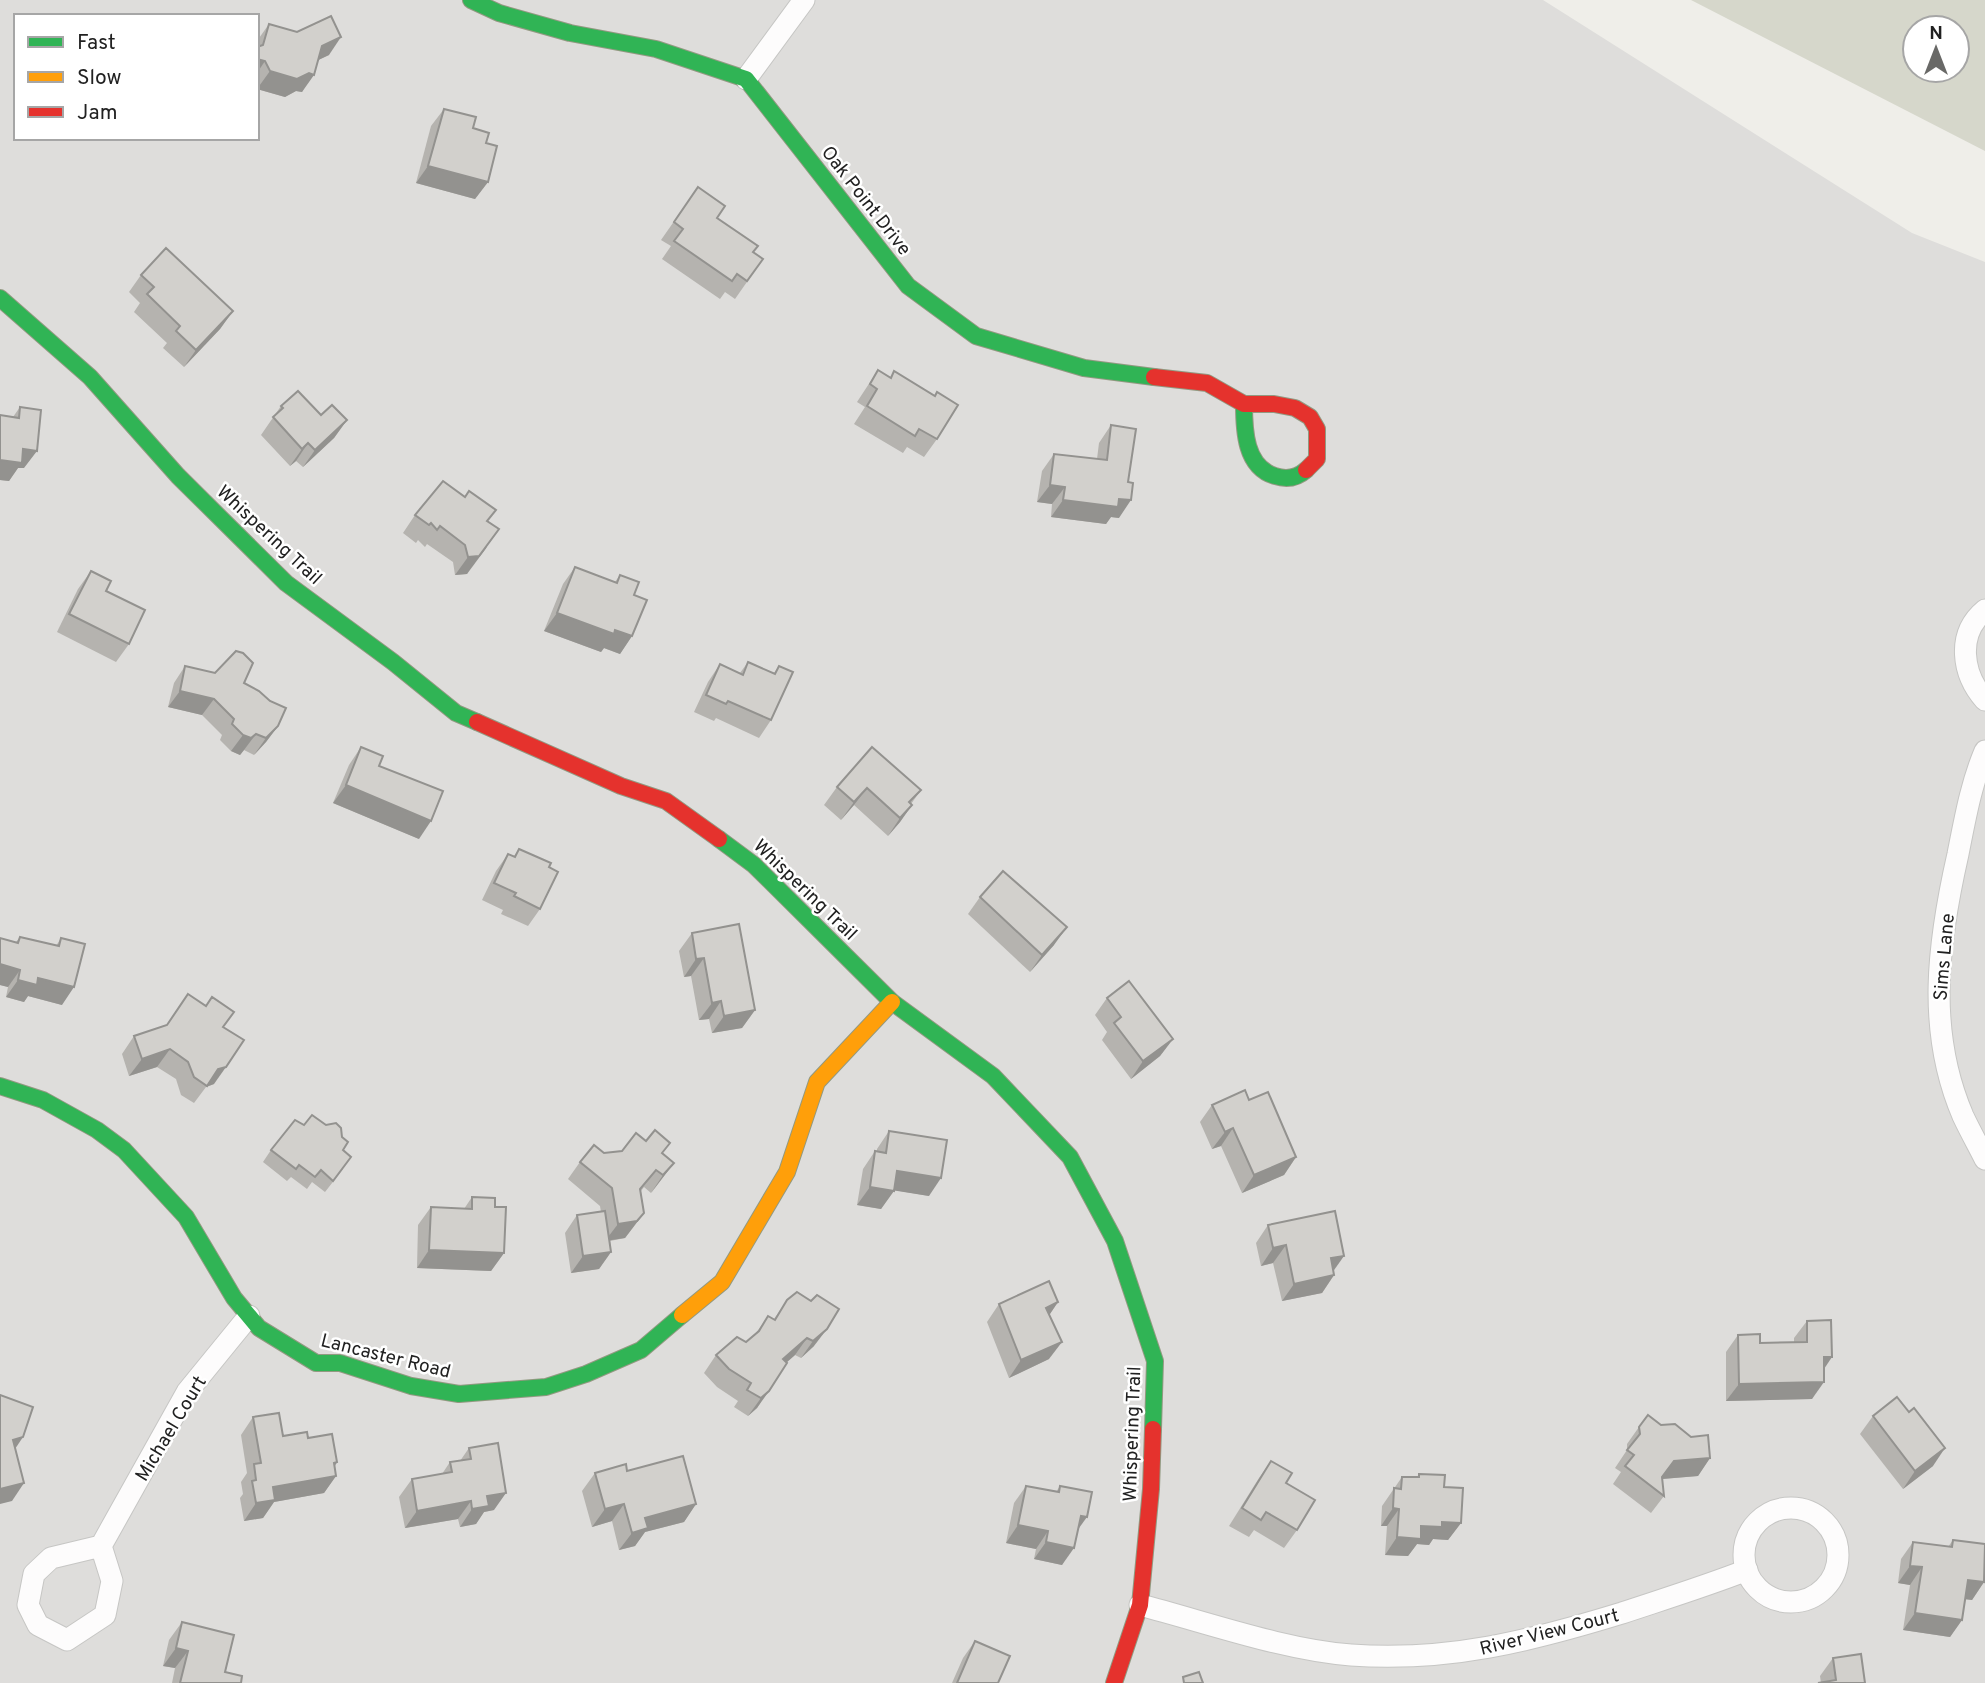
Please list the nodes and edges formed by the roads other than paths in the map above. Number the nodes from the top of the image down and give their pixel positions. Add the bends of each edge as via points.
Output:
1 (471, 0) edge
2 (804, 0) edge
3 (746, 79) junction
4 (0, 298) edge
5 (1244, 404) junction
6 (1985, 610) edge
7 (1985, 700) edge
8 (1985, 751) edge
9 (892, 1002) junction
10 (0, 1086) edge
11 (1985, 1159) edge
12 (249, 1317) junction
13 (101, 1546) junction
14 (1747, 1570) junction
15 (1140, 1605) junction
16 (1114, 1683) edge

1 - 3 street via 499,13 570,33 656,49
2 - 3 street
3 - 5 street, Oak Point Drive via 908,286 976,336 1084,368 1207,383
4 - 9 street, Whispering Trail via 90,377 178,476 286,583 456,713 621,786 666,801 754,864
5 - 5 street, Oak Point Drive via 1253,459 1267,475 1289,480 1305,474 1317,459 1317,429 1310,417 1295,408
6 - 7 street via 1969,632 1965,654 1972,682
8 - 11 street, Sims Lane via 1975,775 1950,889 1937,991 1947,1065 1962,1115
9 - 12 street, Lancaster Road via 817,1082 787,1172 722,1282 641,1350 546,1387 459,1394 411,1386 340,1363 317,1363 259,1328
9 - 15 street, Whispering Trail via 993,1076 1070,1157 1115,1241 1155,1361 1152,1489
10 - 12 street, Lancaster Road via 43,1100 124,1150 186,1217
12 - 13 street, Michael Court via 187,1392
13 - 13 street via 112,1581 105,1615 67,1640 38,1625 28,1605 34,1574 51,1558
14 - 14 street via 1746,1541 1753,1527 1777,1510 1806,1510 1820,1517 1836,1541 1835,1573 1820,1591 1798,1601 1766,1595
14 - 15 street, River View Court via 1528,1640 1410,1657 1349,1655 1291,1646
15 - 16 street, Whispering Trail

